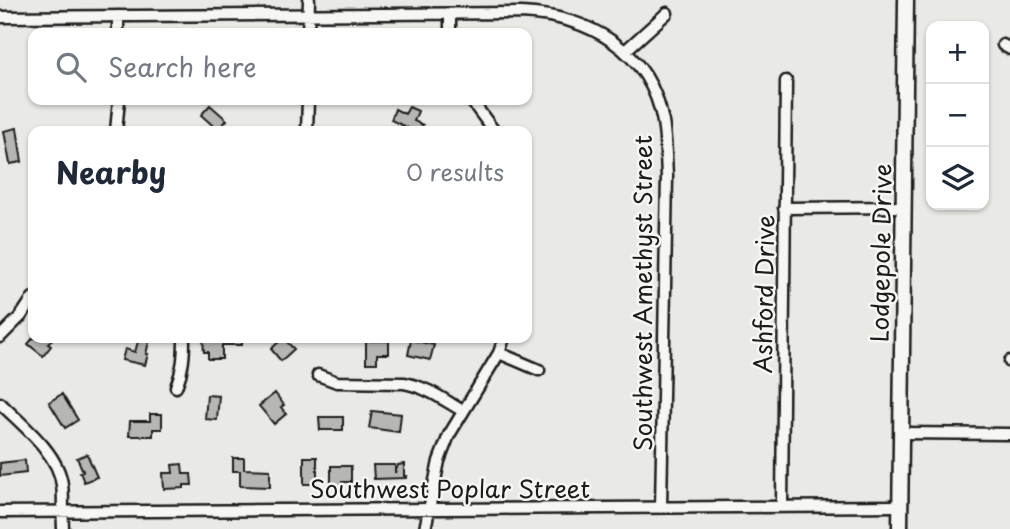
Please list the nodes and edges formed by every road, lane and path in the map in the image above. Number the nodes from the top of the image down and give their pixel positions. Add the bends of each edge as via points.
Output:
1 (309, 0) edge
2 (906, 0) edge
3 (667, 13) dead end
4 (450, 14) junction
5 (309, 15) junction
6 (118, 16) junction
7 (0, 17) edge
8 (118, 28) edge
9 (308, 28) edge
10 (450, 28) edge
11 (625, 51) junction
12 (786, 81) dead end
13 (119, 105) edge
14 (308, 105) edge
15 (475, 105) edge
16 (116, 126) edge
17 (307, 126) edge
18 (490, 126) edge
19 (903, 207) junction
20 (785, 208) junction
21 (28, 306) edge
22 (0, 337) edge
23 (184, 343) edge
24 (502, 343) edge
25 (499, 352) junction
26 (538, 370) dead end
27 (318, 375) dead end
28 (176, 387) dead end
29 (0, 402) edge
30 (463, 411) junction
31 (901, 433) junction
32 (1010, 434) edge
33 (900, 506) junction
34 (661, 508) junction
35 (782, 508) junction
36 (429, 509) junction
37 (0, 512) edge
38 (62, 512) junction
39 (63, 529) edge
40 (425, 529) edge
41 (900, 529) edge

1 - 5 street
2 - 19 street, Lodgepole Drive
3 - 11 street
4 - 5 street, Southwest Amethyst Street
4 - 10 street
4 - 11 street, Southwest Amethyst Street via 557,16 595,30
5 - 6 street, Southwest Amethyst Street
5 - 9 street
6 - 7 street, Southwest Amethyst Street
6 - 8 street
11 - 34 street, Southwest Amethyst Street via 658,102 666,141
12 - 20 street, Ashford Drive
13 - 16 street
14 - 17 street
15 - 18 street
19 - 20 street
19 - 31 street, Lodgepole Drive
20 - 35 street, Ashford Drive
21 - 22 street
23 - 28 street
24 - 25 street
25 - 26 street
25 - 30 street
27 - 30 street via 337,382 414,385
29 - 38 street via 54,460 62,484
30 - 36 street via 439,461
31 - 32 street
31 - 33 street, Lodgepole Drive
33 - 35 street, Southwest Poplar Street
33 - 41 street, Lodgepole Drive
34 - 35 street, Southwest Poplar Street
34 - 36 street, Southwest Poplar Street
36 - 38 street, Southwest Poplar Street
36 - 40 street
37 - 38 street, Southwest Poplar Street
38 - 39 street

